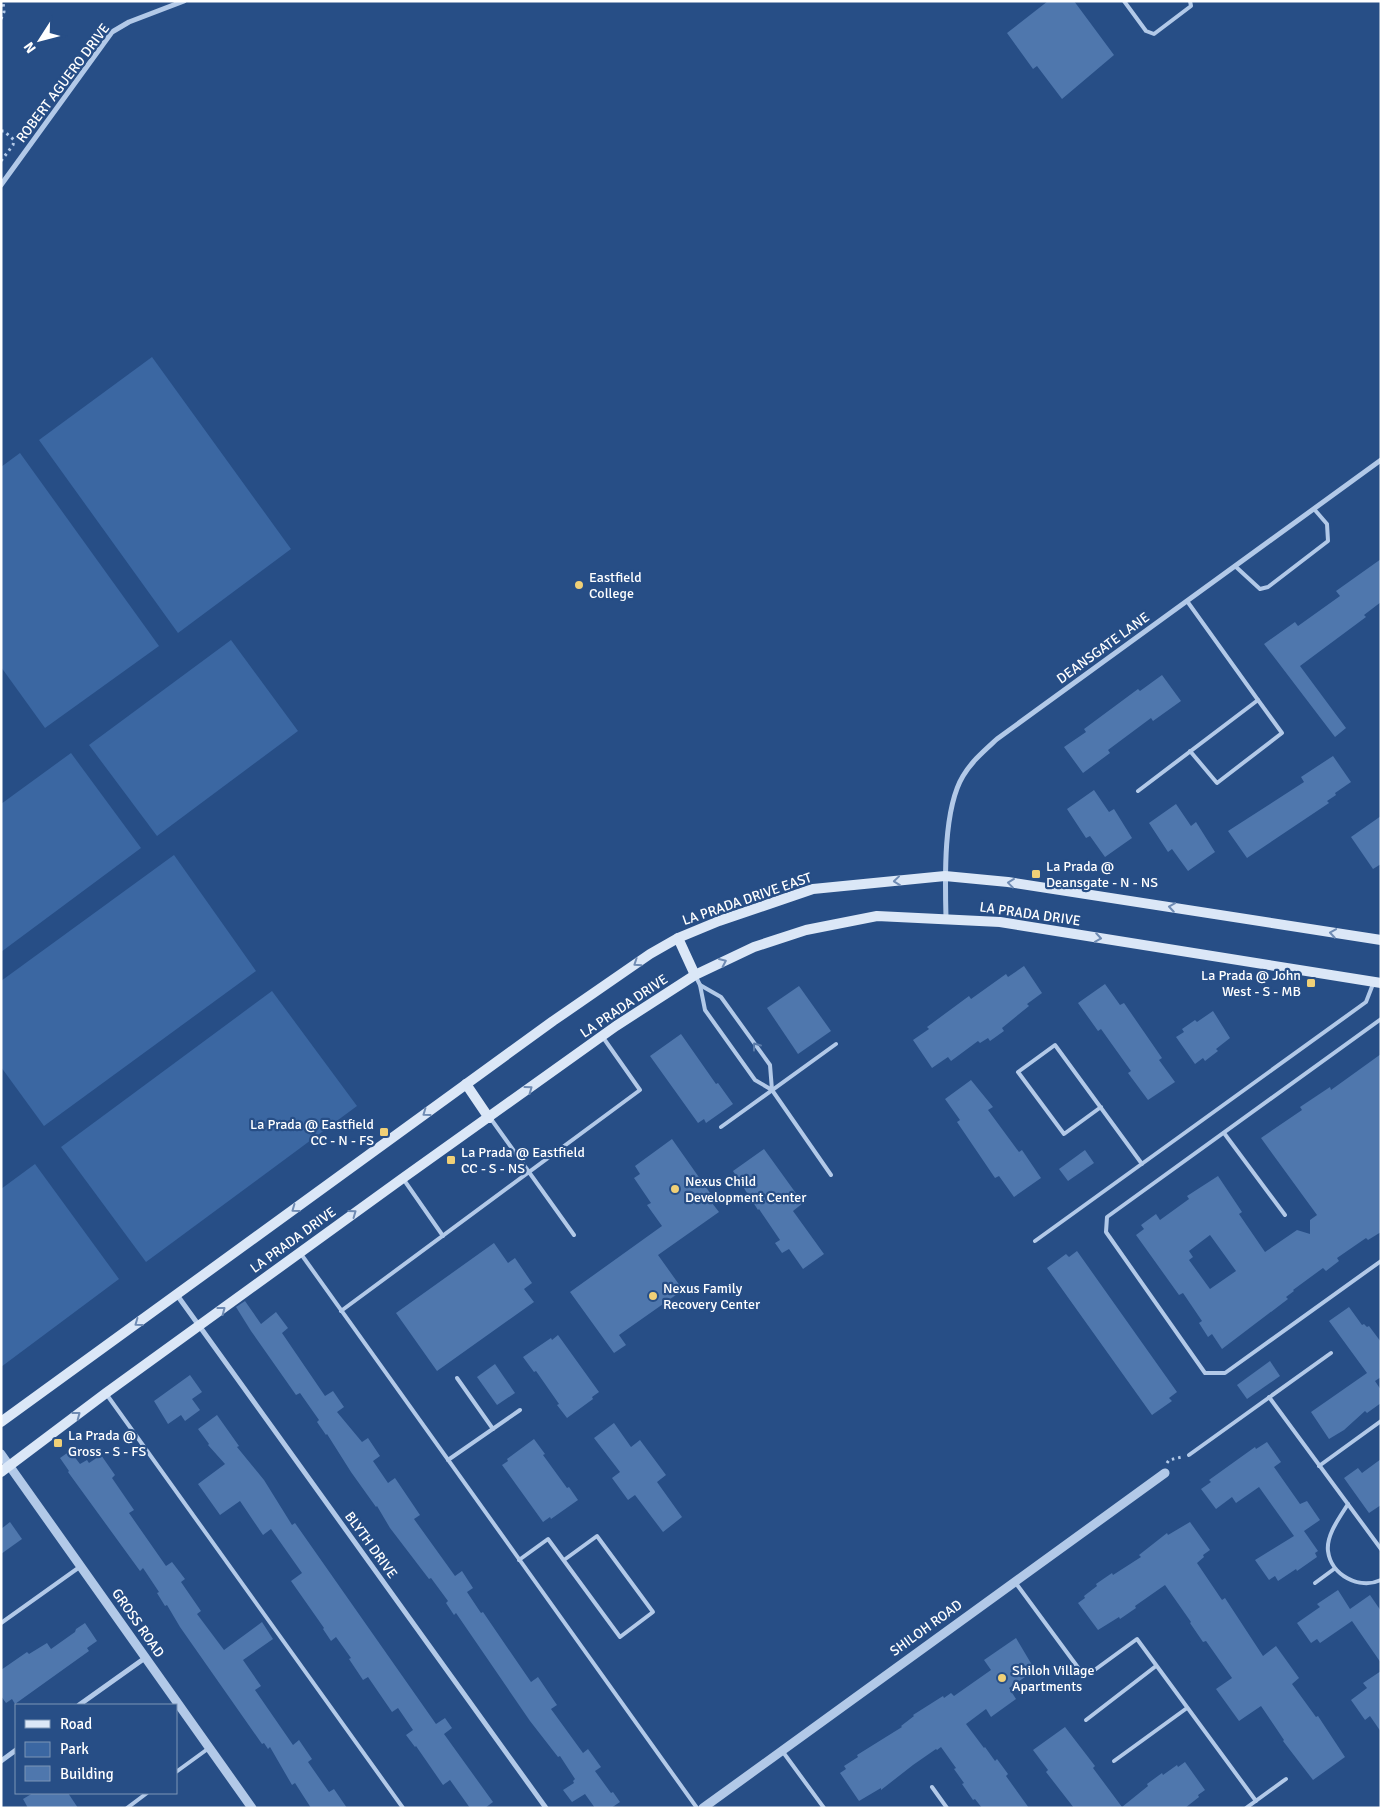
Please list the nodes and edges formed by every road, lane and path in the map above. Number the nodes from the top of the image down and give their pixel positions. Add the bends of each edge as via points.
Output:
1 (2, 1) edge
2 (184, 1) edge
3 (1124, 1) edge
4 (1190, 1) edge
5 (1, 19) edge
6 (1, 131) edge
7 (1, 161) edge
8 (1, 185) edge
9 (1381, 460) edge
10 (1314, 508) junction
11 (1234, 566) junction
12 (1187, 601) junction
13 (1258, 700) junction
14 (1190, 751) junction
15 (1138, 791) dead end
16 (945, 876) junction
17 (946, 918) junction
18 (678, 938) junction
19 (1381, 940) edge
20 (695, 975) junction
21 (1377, 983) edge
22 (700, 986) junction
23 (1381, 1019) edge
24 (602, 1036) junction
25 (836, 1044) dead end
26 (466, 1084) junction
27 (772, 1090) junction
28 (1100, 1107) junction
29 (489, 1118) junction
30 (721, 1127) dead end
31 (1224, 1132) junction
32 (1142, 1164) junction
33 (529, 1172) junction
34 (831, 1175) dead end
35 (403, 1178) junction
36 (1286, 1215) dead end
37 (574, 1235) dead end
38 (443, 1236) junction
39 (1035, 1241) dead end
40 (299, 1252) junction
41 (1381, 1261) edge
42 (177, 1295) junction
43 (341, 1311) junction
44 (200, 1326) junction
45 (1331, 1352) dead end
46 (456, 1378) dead end
47 (106, 1393) junction
48 (1269, 1397) junction
49 (520, 1410) dead end
50 (1381, 1421) edge
51 (1, 1422) edge
52 (493, 1429) junction
53 (1, 1454) edge
54 (1189, 1455) joint
55 (448, 1460) junction
56 (1320, 1466) junction
57 (5, 1469) edge
58 (1166, 1473) joint
59 (1348, 1504) junction
60 (1381, 1549) edge
61 (519, 1560) junction
62 (564, 1560) junction
63 (81, 1566) junction
64 (1334, 1569) junction
65 (1381, 1580) edge
66 (1014, 1581) junction
67 (1315, 1584) dead end
68 (1, 1623) edge
69 (146, 1658) junction
70 (1156, 1666) junction
71 (80, 1704) edge
72 (1187, 1708) junction
73 (1086, 1720) dead end
74 (209, 1748) junction
75 (781, 1750) junction
76 (15, 1751) edge
77 (1, 1761) edge
78 (1114, 1761) dead end
79 (178, 1771) edge
80 (1286, 1779) dead end
81 (932, 1788) dead end
82 (146, 1794) edge
83 (1256, 1801) junction
84 (127, 1808) edge
85 (252, 1808) edge
86 (403, 1808) edge
87 (546, 1808) edge
88 (697, 1808) edge
89 (703, 1808) edge
90 (824, 1808) edge
91 (947, 1808) edge
92 (1246, 1808) edge

1 - 5 path via 4,12
2 - 8 street, ROBERT AGUERO DRIVE via 112,32
3 - 4 lane via 1146,31 1154,34 1190,6
6 - 7 path via 14,140
9 - 10 street, DEANSGATE LANE
10 - 11 street, DEANSGATE LANE
10 - 11 lane via 1327,524 1328,540 1268,587 1260,589
11 - 12 street, DEANSGATE LANE
12 - 13 lane
12 - 16 street, DEANSGATE LANE via 996,739 976,758 962,776 954,796
13 - 14 lane
13 - 14 lane via 1282,733 1217,783
14 - 15 lane
16 - 17 street, DEANSGATE LANE
16 -> 18 main road, LA PRADA DRIVE EAST via 814,889
19 -> 16 main road, LA PRADA DRIVE via 1037,886
20 -> 17 main road, LA PRADA DRIVE via 754,947 806,930 877,916
17 -> 21 main road, LA PRADA DRIVE via 1000,922
18 - 20 main road
18 -> 26 main road, LA PRADA DRIVE via 561,1015
20 - 22 lane
20 - 24 main road, LA PRADA DRIVE
21 - 32 lane via 1366,1002
22 - 27 lane via 705,1010 755,1080
27 -> 22 lane via 770,1065 722,997
23 - 31 lane
29 -> 24 main road, LA PRADA DRIVE
24 - 33 lane via 640,1090
25 - 27 lane
26 - 29 main road
26 -> 42 main road, LA PRADA DRIVE
27 - 30 lane
27 - 34 lane
28 - 28 lane via 1055,1045 1018,1072 1064,1134
28 - 32 lane
29 - 33 lane
29 - 35 main road, LA PRADA DRIVE
31 - 36 lane
31 - 41 lane via 1107,1217 1106,1225 1106,1232 1205,1373 1225,1373
32 - 39 lane
33 - 37 lane
33 - 38 lane
35 - 38 lane
40 -> 35 main road, LA PRADA DRIVE
38 - 43 lane
40 - 43 lane
44 -> 40 main road, LA PRADA DRIVE
42 - 44 street, BLYTH DRIVE
42 -> 51 main road, LA PRADA DRIVE
43 - 55 lane
44 - 47 main road, LA PRADA DRIVE
44 - 87 street, BLYTH DRIVE
45 - 48 lane
46 - 52 lane
57 -> 47 main road, LA PRADA DRIVE
47 - 86 lane
48 - 54 lane
48 - 56 lane
49 - 52 lane
50 - 56 lane
52 - 55 lane
53 - 57 street, GROSS ROAD
54 - 58 path via 1169,1460
55 - 61 lane
56 - 59 lane
57 - 63 street, GROSS ROAD
58 - 66 street, SHILOH ROAD
59 - 60 lane
59 - 64 lane via 1332,1530 1327,1550
61 - 62 lane via 548,1539
61 - 88 lane
62 - 62 lane via 597,1536 653,1612 620,1637
63 - 68 lane
63 - 69 street, GROSS ROAD
64 - 65 lane via 1352,1582 1372,1584
64 - 67 lane
66 - 70 lane via 1084,1677 1137,1639
66 - 75 street, SHILOH ROAD
69 - 71 street
69 - 74 street, GROSS ROAD
70 - 72 lane
70 - 73 lane
72 - 78 lane
72 - 83 lane
74 - 79 lane
74 - 85 street, GROSS ROAD
75 - 89 street, SHILOH ROAD
75 - 90 lane
76 - 77 street
80 - 83 lane
81 - 91 lane
82 - 84 lane
83 - 92 lane

